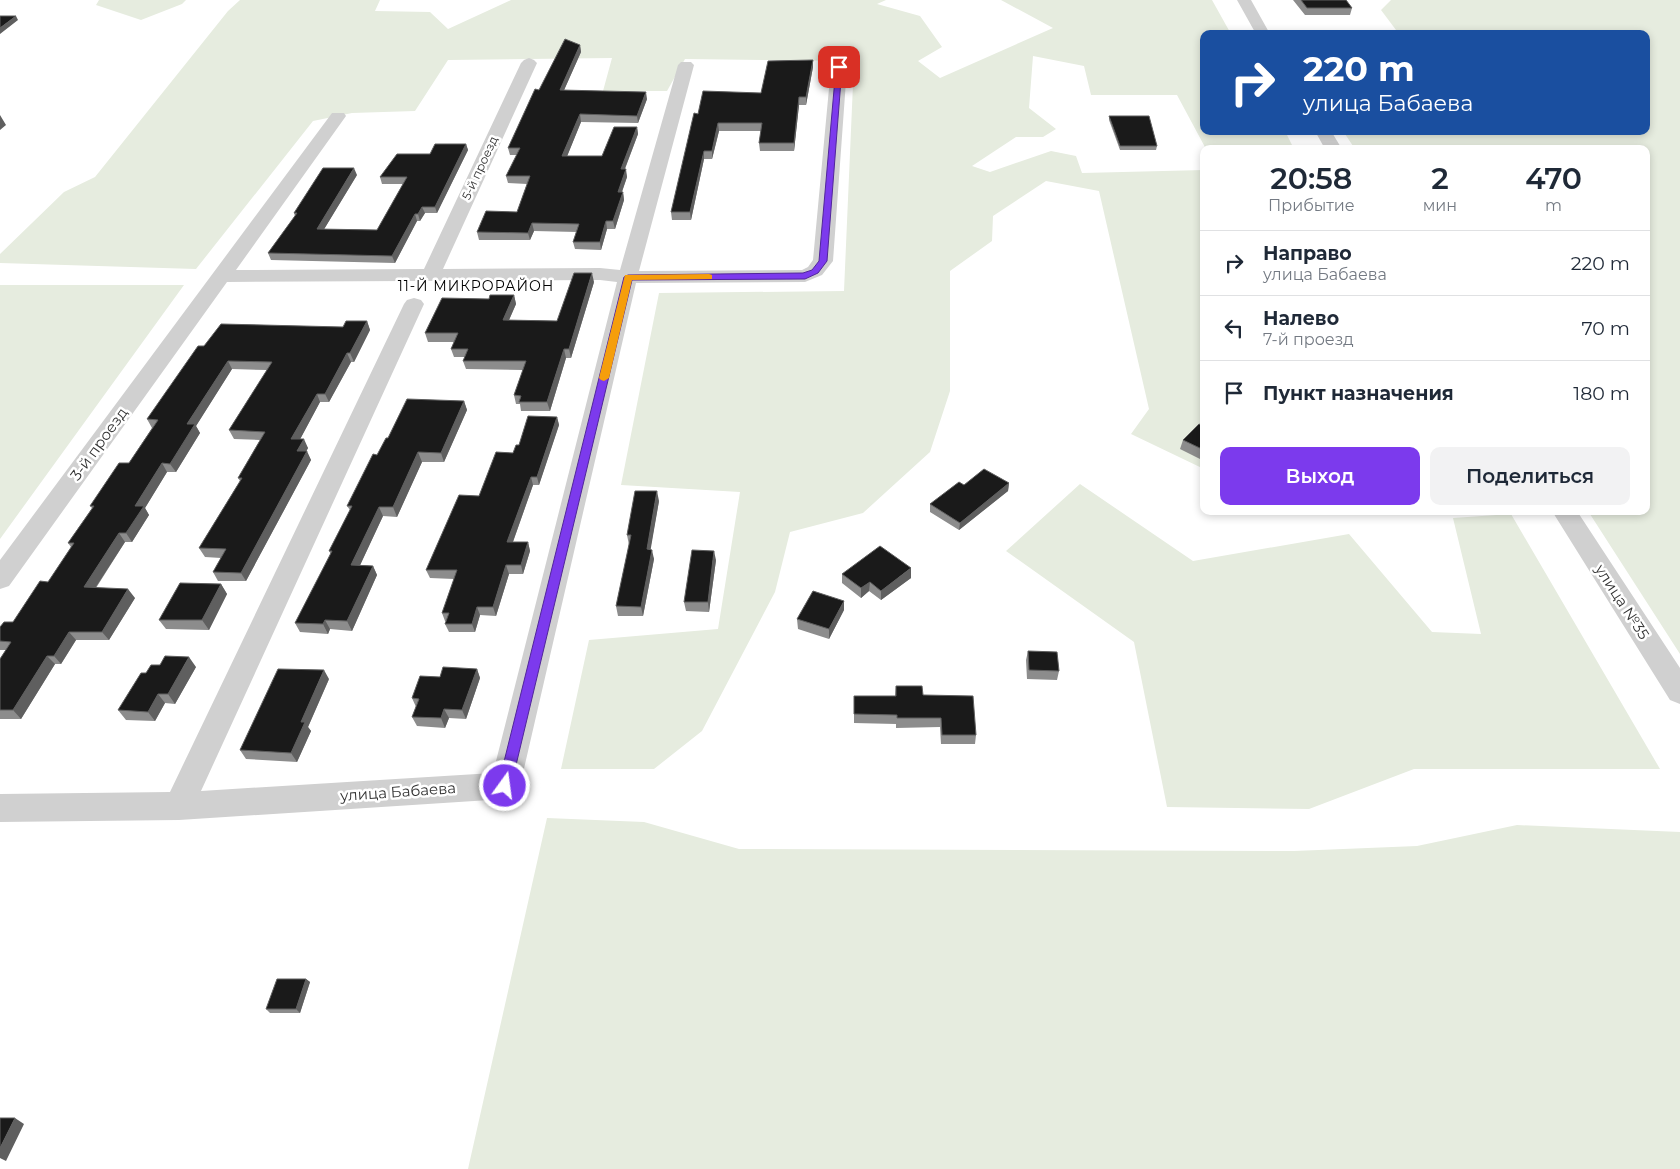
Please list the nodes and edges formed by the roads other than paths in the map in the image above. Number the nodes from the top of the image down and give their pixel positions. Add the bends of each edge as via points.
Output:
1 (1244, 0) edge
2 (1261, 30) edge
3 (529, 63) dead end
4 (686, 65) dead end
5 (839, 67) dead end
6 (338, 116) dead end
7 (430, 274) junction
8 (222, 276) junction
9 (628, 277) junction
10 (414, 304) dead end
11 (1567, 515) edge
12 (0, 579) edge
13 (1680, 692) edge
14 (179, 806) junction
15 (0, 808) edge

1 - 2 street
3 - 7 street, 5-й проезд
4 - 9 street
5 - 9 street via 823,261 815,272 805,276
6 - 8 street, 3-й проезд
7 - 8 street
7 - 9 street via 600,274
8 - 12 street, 3-й проезд
9 - 14 street, улица Бабаева via 505,786
10 - 14 street
11 - 13 street, улица №35
14 - 15 street, улица Бабаева

